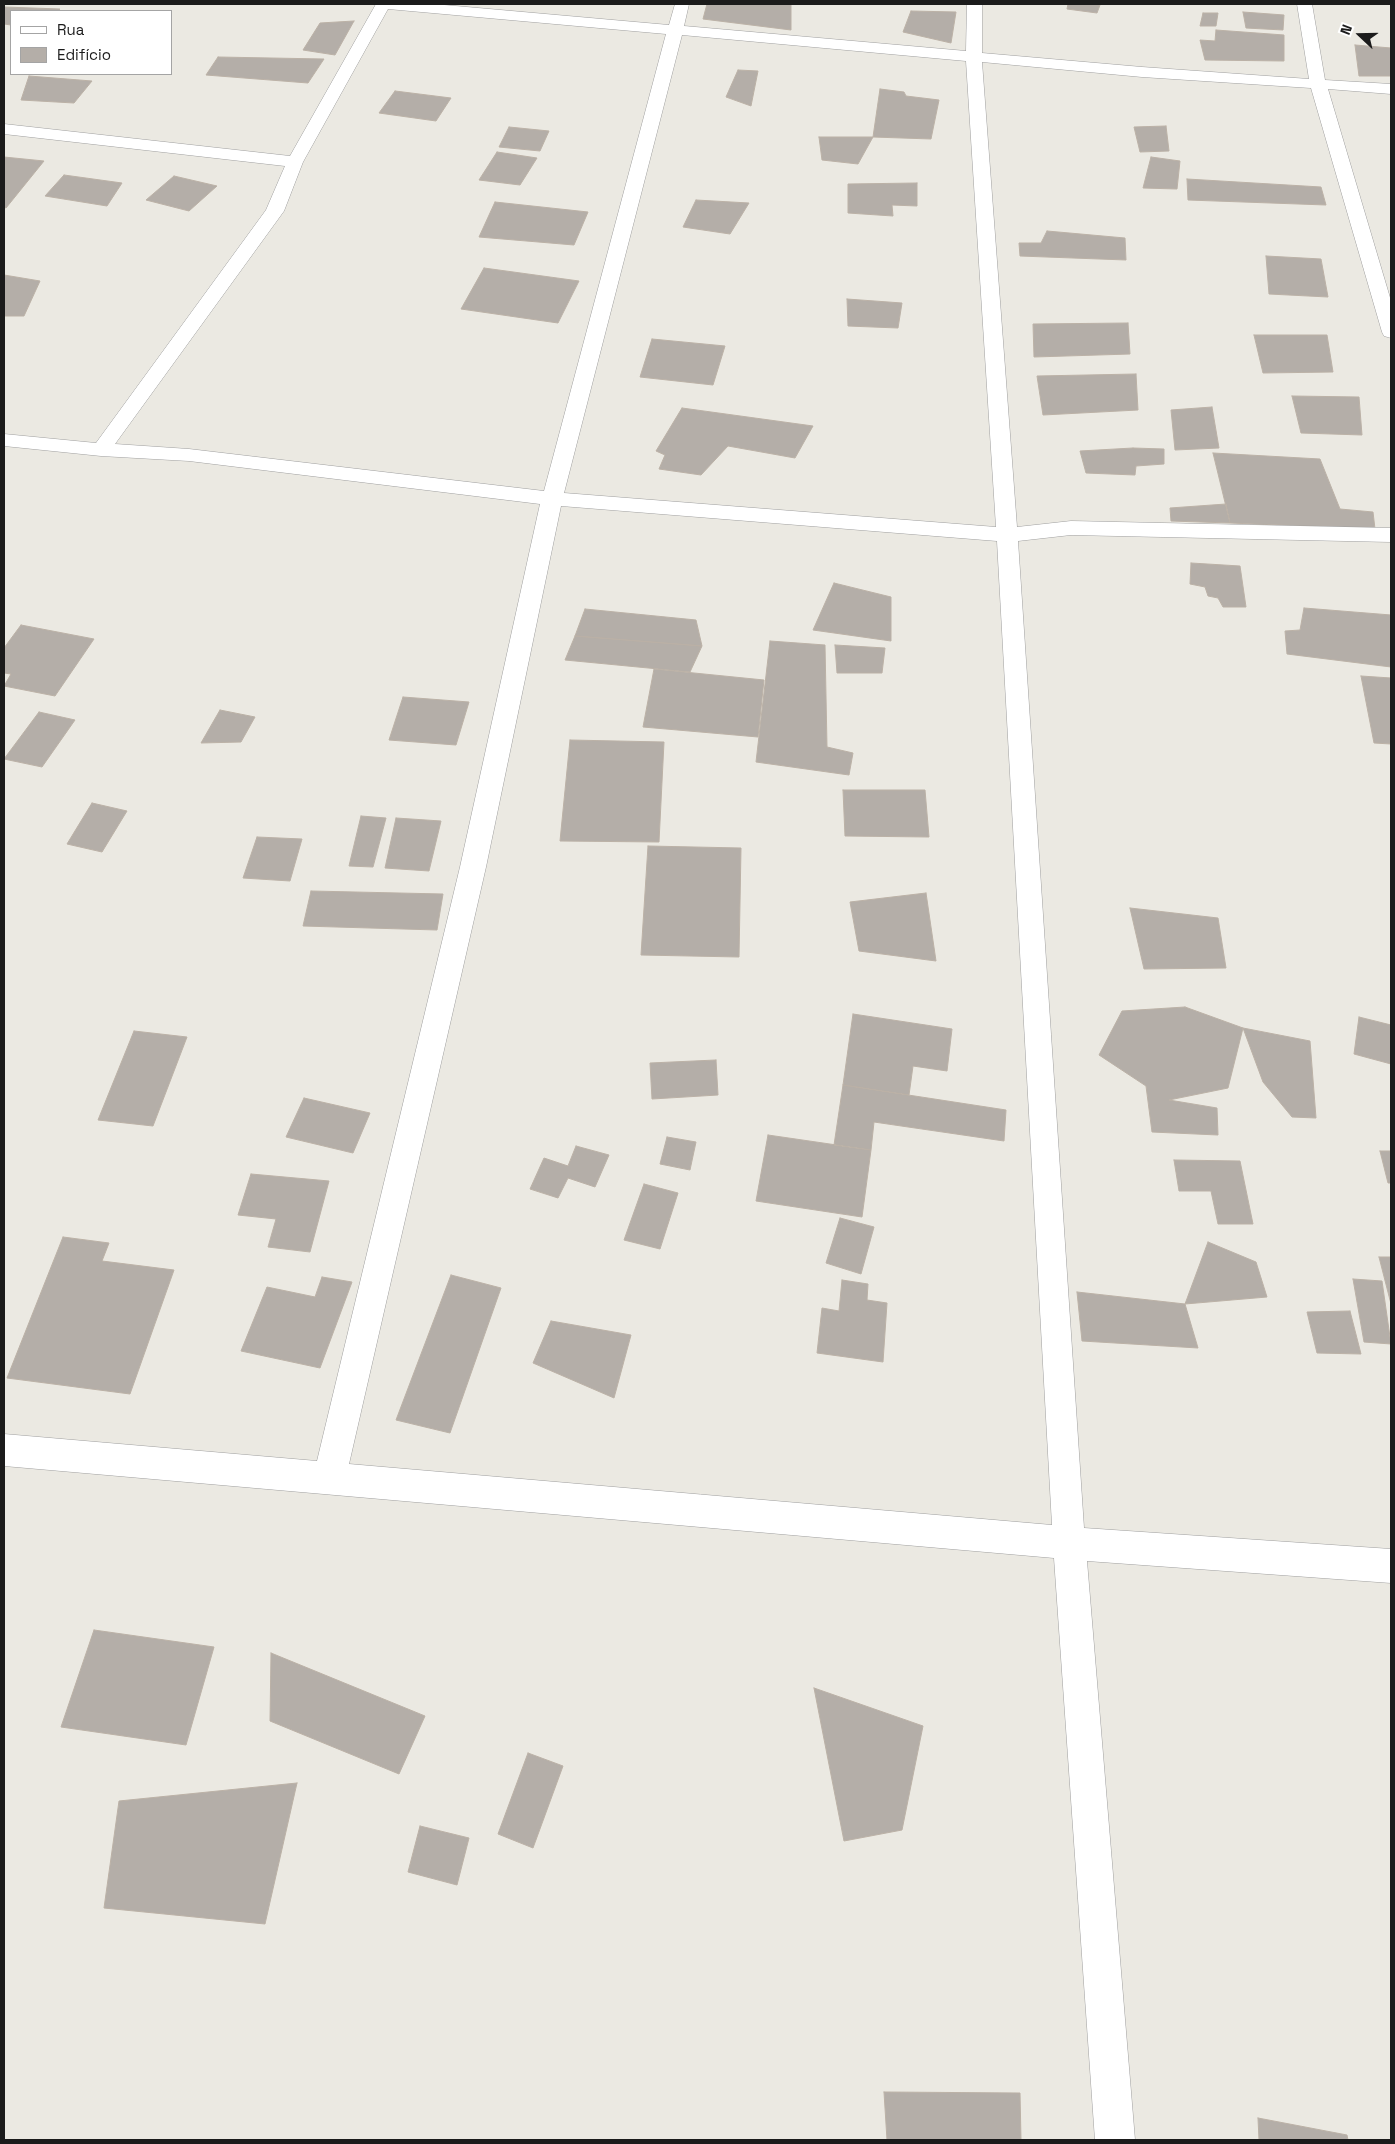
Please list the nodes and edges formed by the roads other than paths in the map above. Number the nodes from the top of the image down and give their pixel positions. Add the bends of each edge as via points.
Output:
1 (384, 4) edge
2 (682, 4) edge
3 (975, 4) edge
4 (1305, 4) edge
5 (674, 30) junction
6 (974, 56) junction
7 (1318, 84) junction
8 (1391, 89) edge
9 (4, 129) edge
10 (295, 162) junction
11 (1391, 332) edge
12 (4, 440) edge
13 (101, 450) junction
14 (552, 499) junction
15 (1007, 536) junction
16 (1391, 536) edge
17 (4, 1450) edge
18 (329, 1479) junction
19 (1069, 1543) junction
20 (1391, 1566) edge
21 (1116, 2140) edge

1 - 5 street
1 - 10 street
2 - 5 street
3 - 6 street
4 - 7 street
5 - 6 street
5 - 14 street
6 - 7 street
6 - 15 street
7 - 8 street
7 - 11 street
9 - 10 street
10 - 13 street via 275,211
12 - 13 street
13 - 14 street via 190,455
14 - 15 street
14 - 18 street via 473,867
15 - 16 street via 1071,528
15 - 19 street
17 - 18 street
18 - 19 street
19 - 20 street
19 - 21 street

